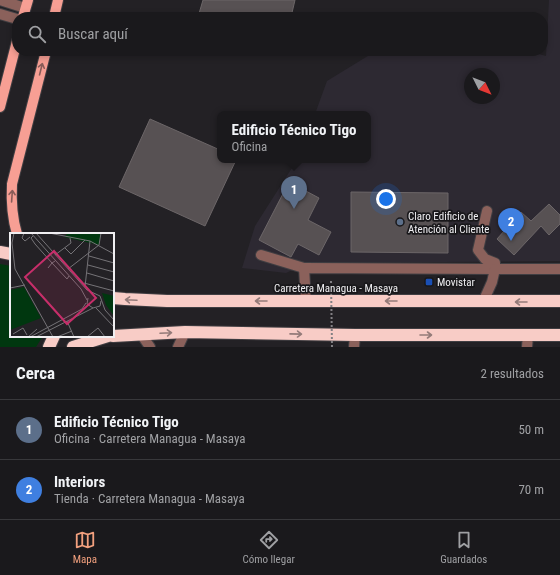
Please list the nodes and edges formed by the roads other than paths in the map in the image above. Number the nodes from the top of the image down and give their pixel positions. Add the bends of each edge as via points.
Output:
1 (0, 0) edge
2 (58, 0) edge
3 (25, 8) edge
4 (55, 12) edge
5 (0, 14) edge
6 (12, 18) edge
7 (13, 56) edge
8 (45, 56) edge
9 (0, 107) edge
10 (487, 211) dead end
11 (17, 233) edge
12 (0, 252) edge
13 (10, 254) edge
14 (262, 255) dead end
15 (304, 268) junction
16 (495, 269) junction
17 (560, 269) edge
18 (114, 298) edge
19 (560, 301) edge
20 (306, 302) junction
21 (483, 302) junction
22 (185, 332) junction
23 (142, 334) junction
24 (528, 334) junction
25 (560, 335) edge
26 (114, 336) edge
27 (54, 337) edge
28 (105, 337) edge
29 (354, 341) edge
30 (49, 347) edge
31 (73, 347) edge
32 (150, 347) edge
33 (178, 347) edge
34 (527, 347) edge

1 - 3 street
2 - 4 main road
5 - 6 street
7 - 9 main road
11 -> 8 main road via 11,203 12,184
10 - 16 street via 478,250 485,259 495,263
12 - 13 highway
14 - 15 street
15 - 16 street
15 - 20 street
16 - 17 street
16 - 21 street
20 -> 18 highway, Carretera Managua - Masaya
19 -> 21 highway, Carretera Managua - Masaya
21 -> 20 highway, Carretera Managua - Masaya
23 -> 22 highway
22 -> 29 highway
22 - 33 street
23 - 26 highway
23 - 32 street
24 - 25 highway
29 -> 24 highway
24 - 34 street
27 - 30 highway
28 - 31 highway

